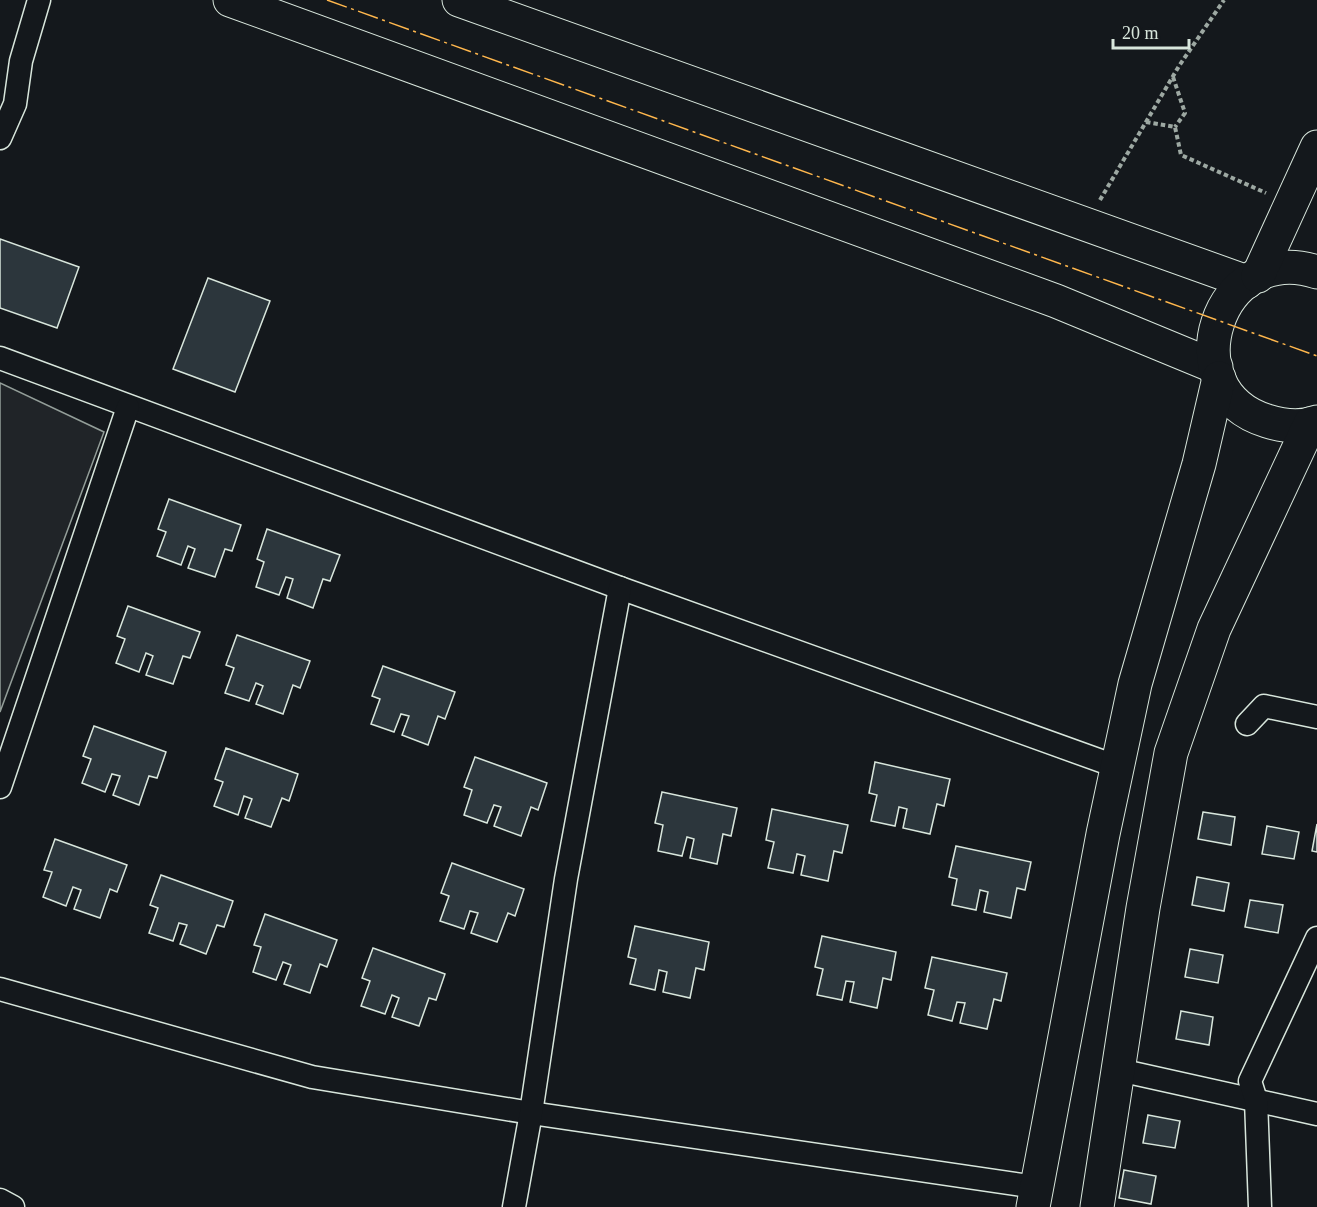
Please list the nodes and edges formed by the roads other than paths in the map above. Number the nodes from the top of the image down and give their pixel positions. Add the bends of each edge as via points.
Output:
1 (39, 0) edge
2 (230, 0) edge
3 (459, 0) edge
4 (0, 138) edge
5 (1317, 147) edge
6 (1317, 272) edge
7 (1252, 279) junction
8 (0, 358) edge
9 (1217, 373) junction
10 (128, 407) junction
11 (1313, 423) edge
12 (620, 588) junction
13 (1317, 717) edge
14 (1247, 724) dead end
15 (1118, 767) junction
16 (0, 787) edge
17 (1317, 938) edge
18 (0, 989) edge
19 (1119, 1070) junction
20 (1256, 1100) junction
21 (531, 1113) junction
22 (1317, 1114) edge
23 (1034, 1197) edge
24 (0, 1200) edge
25 (14, 1207) edge
26 (514, 1207) edge
27 (1097, 1207) edge
28 (1260, 1207) edge

1 - 4 street via 21,61 15,104
2 - 9 main road via 1056,301
3 - 7 main road via 1084,226
5 - 7 main road
6 - 7 main road via 1277,268
7 - 9 main road via 1233,292 1220,311 1213,333
8 - 10 street
9 - 11 main road via 1234,401 1256,418 1282,426
9 - 15 main road via 1199,464 1135,684
10 - 12 street
10 - 16 street
11 - 19 main road via 1214,629 1171,753
12 - 15 street
12 - 21 street via 566,879
13 - 14 street via 1264,706
15 - 23 main road
17 - 20 street via 1250,1081
18 - 21 street via 312,1077
19 - 20 street
19 - 27 main road
20 - 22 street
20 - 28 street
21 - 23 street
21 - 26 street
24 - 25 street

